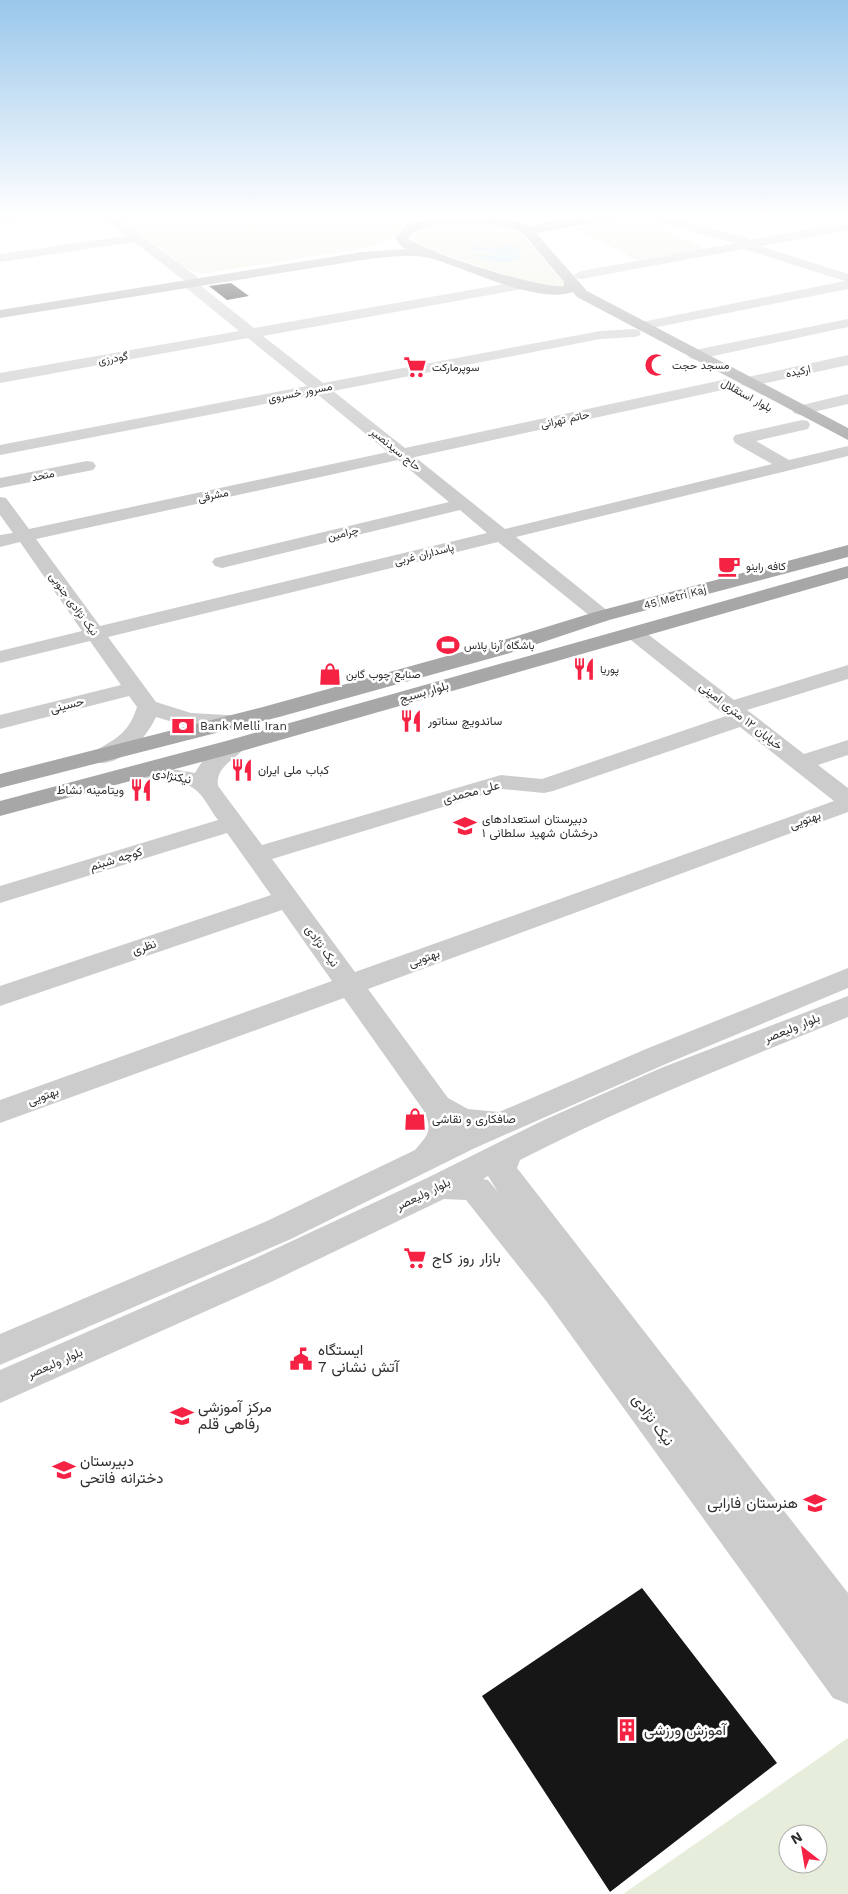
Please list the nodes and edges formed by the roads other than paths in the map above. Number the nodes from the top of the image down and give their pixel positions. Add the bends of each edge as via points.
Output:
1 (52, 302) edge
2 (69, 302) edge
3 (215, 302) edge
4 (424, 302) edge
5 (594, 302) edge
6 (596, 302) edge
7 (763, 302) edge
8 (0, 310) edge
9 (0, 314) edge
10 (848, 323) edge
11 (632, 329) junction
12 (252, 333) junction
13 (696, 355) junction
14 (848, 360) edge
15 (0, 378) edge
16 (748, 382) junction
17 (727, 384) junction
18 (321, 388) junction
19 (848, 399) edge
20 (801, 417) junction
21 (847, 441) edge
22 (0, 450) edge
23 (402, 454) junction
24 (87, 466) dead end
25 (787, 466) junction
26 (0, 483) edge
27 (0, 502) edge
28 (464, 504) junction
29 (503, 535) junction
30 (24, 536) junction
31 (0, 541) edge
32 (848, 551) edge
33 (848, 560) edge
34 (222, 562) dead end
35 (848, 572) edge
36 (602, 616) junction
37 (634, 632) junction
38 (96, 634) junction
39 (502, 648) junction
40 (0, 658) edge
41 (848, 672) edge
42 (134, 688) junction
43 (148, 707) junction
44 (737, 713) junction
45 (236, 721) junction
46 (0, 722) edge
47 (234, 746) junction
48 (848, 747) edge
49 (101, 757) junction
50 (800, 763) junction
51 (142, 771) junction
52 (0, 781) edge
53 (206, 786) junction
54 (848, 800) edge
55 (848, 804) edge
56 (0, 809) edge
57 (233, 823) junction
58 (256, 855) junction
59 (0, 896) edge
60 (288, 899) junction
61 (848, 977) edge
62 (350, 985) junction
63 (0, 996) edge
64 (848, 1006) edge
65 (706, 1049) junction
66 (438, 1106) junction
67 (0, 1112) edge
68 (498, 1160) junction
69 (432, 1173) junction
70 (125, 1314) junction
71 (0, 1350) edge
72 (0, 1387) edge
73 (806, 1599) junction
74 (848, 1627) edge
75 (848, 1683) edge

1 - 8 main road
2 - 9 main road
3 - 12 street, حاج سیدنصیر
4 - 12 street, گودرزی
5 - 11 main road, بلوار استقلال
6 - 11 main road, بلوار استقلال
7 - 11 street, مسرور خسروی
10 - 13 street
11 - 13 main road, بلوار استقلال
11 - 17 main road, بلوار استقلال
11 - 18 street, مسرور خسروی
12 - 15 street, گودرزی
12 - 18 street, حاج سیدنصیر
13 - 16 main road, بلوار استقلال
14 - 16 street, ارکیده
16 - 20 main road, بلوار استقلال
17 - 20 main road, بلوار استقلال
17 - 23 street, حاتم تهرانی
18 - 22 street, مسرور خسروی
18 - 23 street, حاج سیدنصیر
19 - 20 street
20 - 21 main road, بلوار استقلال
20 - 25 street via 741,439
21 - 25 street, پاسداران غربی
23 - 28 street, حاج سیدنصیر
23 - 30 street, مشرقی
24 - 26 street, متحد
25 - 29 street, پاسداران غربی
27 - 30 street, نیک نژادی جنوبی
28 - 29 street, حاج سیدنصیر
28 - 34 street, چرامین
29 - 36 street, حاج سیدنصیر
29 - 38 street, پاسداران غربی
30 - 31 street, مشرقی
30 - 38 street, نیک نژادی جنوبی
32 - 36 main road, 45 Metri Kaj
33 - 39 main road via 532,647
35 - 37 main road, بلوار بسیج
36 - 39 main road, 45 Metri Kaj
37 - 44 street, خیابان ۱۲ متری امینی
37 - 47 main road, بلوار بسیج
38 - 40 street, پاسداران غربی
38 - 42 street, نیک نژادی جنوبی
39 - 45 main road, بلوار بسیج
41 - 44 street, علی محمدی
42 - 43 street, نیک نژادی جنوبی
42 - 46 street, حسینی
43 - 45 street via 207,723
43 - 49 street via 140,730 131,740
44 - 50 street, خیابان ۱۲ متری امینی
44 - 58 street, علی محمدی via 544,786 501,782
45 - 49 main road, بلوار بسیج
47 - 51 main road, بلوار بسیج
47 - 53 street, نیکنژادی via 206,772
48 - 50 street
49 - 52 main road, بلوار بسیج
50 - 54 street, خیابان ۱۲ متری امینی
51 - 53 street, نیکنژادی via 176,776
51 - 56 main road, بلوار بسیج
53 - 57 street, نیک نژادی
55 - 62 street, بهتویی
57 - 58 street, نیک نژادی
57 - 59 street, کوچه شبنم
58 - 60 street, نیک نژادی
60 - 62 street, نیک نژادی
60 - 63 street, نظری
61 - 65 street, بلوار ولیعصر
62 - 66 street, نیک نژادی
62 - 67 street, بهتویی
64 - 65 street, بلوار ولیعصر
65 - 68 street, بلوار ولیعصر via 664,1066
66 - 68 street via 462,1120
66 - 69 street via 446,1129
68 - 69 street, بلوار ولیعصر
68 - 69 street via 459,1186
68 - 73 street, نیک نژادی via 570,1284
69 - 70 street, بلوار ولیعصر
70 - 71 street, بلوار ولیعصر
70 - 72 street, بلوار ولیعصر
73 - 74 street, نیک نژادی
73 - 75 street, نیک نژادی

